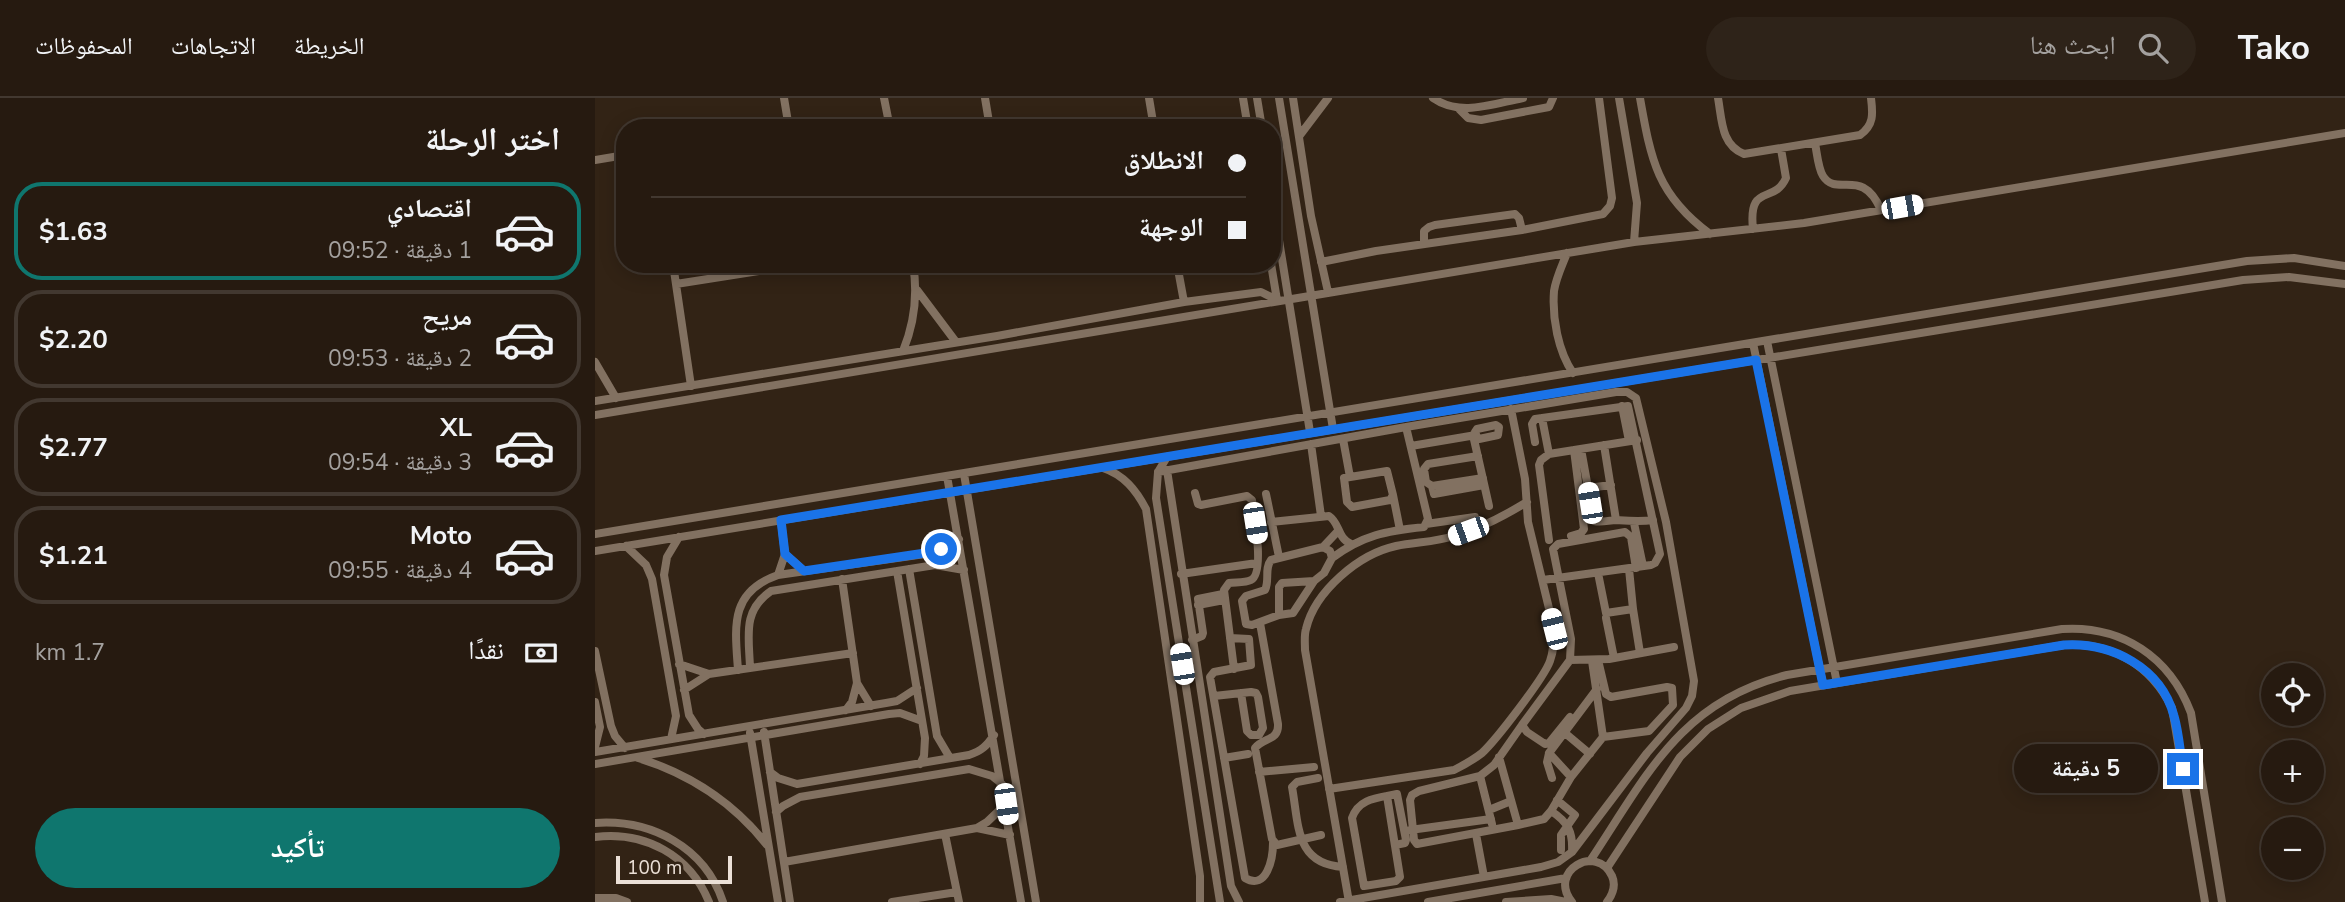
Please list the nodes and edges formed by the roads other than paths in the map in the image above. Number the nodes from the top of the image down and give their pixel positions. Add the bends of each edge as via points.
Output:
1 (785, 98) edge
2 (884, 98) edge
3 (985, 98) edge
4 (1149, 98) edge
5 (1243, 98) edge
6 (1257, 98) edge
7 (1279, 98) edge
8 (1293, 98) edge
9 (1328, 98) edge
10 (1433, 98) edge
11 (1523, 98) edge
12 (1553, 98) edge
13 (1599, 98) edge
14 (1619, 98) edge
15 (1640, 98) edge
16 (1718, 98) edge
17 (1871, 98) edge
18 (1459, 109) junction
19 (786, 119) edge
20 (888, 119) edge
21 (988, 119) edge
22 (1152, 119) edge
23 (1246, 119) edge
24 (1260, 119) edge
25 (2345, 133) edge
26 (1300, 135) junction
27 (1815, 143) junction
28 (1781, 149) junction
29 (616, 156) edge
30 (595, 160) edge
31 (1881, 210) junction
32 (1753, 229) junction
33 (1522, 230) junction
34 (1710, 234) junction
35 (1634, 242) junction
36 (1425, 244) junction
37 (1567, 253) junction
38 (1281, 254) edge
39 (1321, 262) junction
40 (2345, 266) edge
41 (674, 273) edge
42 (746, 273) edge
43 (914, 273) edge
44 (1179, 273) edge
45 (1272, 273) edge
46 (676, 284) junction
47 (2345, 284) edge
48 (917, 290) junction
49 (1328, 292) junction
50 (1311, 295) junction
51 (1288, 298) junction
52 (1277, 300) junction
53 (1184, 302) junction
54 (1767, 341) junction
55 (955, 342) junction
56 (1753, 343) junction
57 (903, 351) junction
58 (1771, 357) junction
59 (1756, 360) junction
60 (595, 362) edge
61 (1573, 373) junction
62 (691, 386) junction
63 (616, 398) junction
64 (595, 401) edge
65 (1511, 409) junction
66 (1330, 412) junction
67 (595, 415) edge
68 (1307, 417) junction
69 (1542, 418) junction
70 (1406, 427) junction
71 (1333, 429) junction
72 (1310, 432) junction
73 (1343, 439) junction
74 (1633, 440) junction
75 (1535, 442) dead end
76 (1311, 444) junction
77 (1604, 445) junction
78 (1411, 446) junction
79 (1578, 449) junction
80 (1549, 454) junction
81 (1478, 456) junction
82 (1167, 457) junction
83 (1100, 467) junction
84 (1163, 471) junction
85 (964, 474) junction
86 (947, 477) junction
87 (1350, 477) junction
88 (1484, 482) junction
89 (1611, 485) junction
90 (1588, 488) junction
91 (966, 490) junction
92 (950, 492) junction
93 (1195, 493) dead end
94 (1266, 494) dead end
95 (1393, 495) junction
96 (1527, 502) junction
97 (1489, 506) dead end
98 (1157, 507) junction
99 (1146, 509) junction
100 (1321, 516) junction
101 (1475, 517) dead end
102 (781, 520) junction
103 (1616, 520) junction
104 (1653, 520) junction
105 (1271, 522) junction
106 (1634, 523) junction
107 (1426, 524) junction
108 (1338, 530) junction
109 (1401, 530) junction
110 (595, 534) edge
111 (679, 537) junction
112 (959, 538) junction
113 (1549, 540) junction
114 (1533, 542) junction
115 (1351, 544) junction
116 (625, 546) junction
117 (1323, 547) junction
118 (595, 551) edge
119 (785, 554) junction
120 (1279, 557) junction
121 (1332, 558) junction
122 (1257, 563) junction
123 (1227, 568) junction
124 (1636, 568) junction
125 (909, 569) junction
126 (964, 570) junction
127 (804, 571) junction
128 (897, 571) junction
129 (1181, 574) junction
130 (1595, 574) junction
131 (778, 575) junction
132 (1559, 578) junction
133 (842, 579) junction
134 (1543, 580) junction
135 (1314, 581) junction
136 (1229, 583) junction
137 (1267, 587) junction
138 (1279, 587) junction
139 (1224, 597) junction
140 (1633, 609) junction
141 (1279, 615) junction
142 (1260, 623) junction
143 (1230, 638) junction
144 (1192, 640) junction
145 (1674, 647) dead end
146 (595, 651) edge
147 (853, 653) junction
148 (1640, 653) junction
149 (1612, 659) junction
150 (1570, 660) junction
151 (1595, 660) junction
152 (679, 664) junction
153 (1834, 667) junction
154 (750, 668) junction
155 (1234, 669) junction
156 (1820, 669) junction
157 (738, 670) junction
158 (709, 674) junction
159 (857, 683) junction
160 (1837, 683) junction
161 (1823, 685) junction
162 (917, 688) junction
163 (1597, 689) junction
164 (684, 690) junction
165 (1241, 693) junction
166 (1214, 696) junction
167 (595, 702) edge
168 (687, 706) junction
169 (871, 706) junction
170 (675, 709) junction
171 (846, 710) junction
172 (1570, 717) dead end
173 (922, 721) junction
174 (763, 724) junction
175 (1522, 725) junction
176 (611, 726) junction
177 (600, 727) junction
178 (749, 727) junction
179 (1565, 733) junction
180 (704, 734) junction
181 (764, 735) junction
182 (994, 735) junction
183 (937, 736) junction
184 (751, 737) junction
185 (1603, 737) junction
186 (925, 738) junction
187 (671, 739) junction
188 (595, 747) edge
189 (625, 748) junction
190 (595, 752) edge
191 (1549, 753) junction
192 (1248, 754) dead end
193 (1590, 754) junction
194 (635, 757) junction
195 (1499, 757) junction
196 (950, 758) junction
197 (1224, 758) junction
198 (595, 764) edge
199 (920, 764) junction
200 (1314, 767) dead end
201 (770, 772) junction
202 (1259, 772) junction
203 (865, 773) junction
204 (1480, 776) junction
205 (1571, 777) junction
206 (1318, 778) dead end
207 (1552, 778) dead end
208 (1002, 784) junction
209 (867, 786) junction
210 (1329, 789) junction
211 (1387, 796) junction
212 (1557, 800) junction
213 (1511, 801) junction
214 (1006, 804) junction
215 (1551, 811) junction
216 (776, 812) junction
217 (1490, 814) junction
218 (595, 823) edge
219 (1518, 825) junction
220 (1568, 826) junction
221 (977, 828) junction
222 (1409, 830) junction
223 (1493, 830) junction
224 (945, 834) junction
225 (1476, 834) junction
226 (1010, 835) junction
227 (1321, 835) dead end
228 (595, 837) edge
229 (1301, 839) junction
230 (1273, 843) junction
231 (1395, 845) junction
232 (769, 847) junction
233 (1561, 850) dead end
234 (1572, 852) junction
235 (1590, 861) junction
236 (784, 862) junction
237 (1343, 867) junction
238 (1607, 868) junction
239 (1484, 877) junction
240 (1566, 878) junction
241 (957, 892) junction
242 (595, 898) edge
243 (1610, 901) edge
244 (627, 902) edge
245 (709, 902) edge
246 (723, 902) edge
247 (778, 902) edge
248 (790, 902) edge
249 (892, 902) edge
250 (959, 902) edge
251 (1021, 902) edge
252 (1036, 902) edge
253 (1200, 902) edge
254 (1220, 902) edge
255 (1239, 902) edge
256 (1346, 902) edge
257 (1428, 902) edge
258 (1506, 902) edge
259 (1566, 902) edge
260 (1572, 902) edge
261 (2205, 902) edge
262 (2222, 902) edge

1 - 19 street
2 - 20 street
3 - 21 street
4 - 22 street
5 - 23 street
6 - 24 street
7 - 50 street
8 - 26 street
9 - 26 street
10 - 18 street
11 - 18 street
12 - 18 street via 1545,108 1481,120 1468,118
13 - 33 street via 1610,206 1593,217
14 - 35 street via 1637,203
15 - 34 street via 1662,181 1683,211
16 - 28 street via 1724,133 1734,150 1744,154
17 - 27 street via 1873,114 1867,130
25 - 31 street
26 - 39 street
27 - 28 street
27 - 31 street via 1825,179 1866,187
28 - 32 street via 1786,178 1756,200
29 - 30 street
31 - 32 street
32 - 34 street
33 - 36 street
33 - 36 street via 1515,215 1435,225 1424,231
34 - 35 street
35 - 37 street
36 - 39 street
37 - 49 street
37 - 61 street via 1554,292 1558,338
38 - 51 street
39 - 49 street
40 - 54 street via 2294,258 2247,261
41 - 46 street
42 - 46 street
43 - 48 street
44 - 53 street
45 - 52 street
46 - 62 street
47 - 58 street via 2304,277 2258,278
48 - 55 street
48 - 57 street
49 - 50 street
50 - 51 street
50 - 66 street
51 - 52 street
51 - 68 street
52 - 53 street via 1261,292
52 - 67 street
53 - 55 street
54 - 56 street
54 - 58 street
55 - 57 street
56 - 59 street
56 - 61 street
57 - 62 street
58 - 59 street
58 - 153 street
59 - 71 street
59 - 156 street
60 - 63 street
61 - 66 street
62 - 63 street
63 - 64 street
65 - 70 street
65 - 96 street
65 - 234 street via 1616,392 1636,398 1666,522 1694,681 1686,708
66 - 68 street
66 - 71 street
68 - 72 street
68 - 85 street
69 - 74 street via 1622,406
69 - 75 street via 1533,421
69 - 80 street
70 - 73 street
70 - 78 street
71 - 72 street
72 - 82 street
73 - 76 street
73 - 87 street
74 - 77 street
74 - 104 street
76 - 84 street
76 - 100 street
77 - 79 street
77 - 89 street
78 - 81 street via 1475,435
78 - 107 street
79 - 80 street
79 - 90 street
79 - 113 street via 1584,529 1577,535
80 - 113 street via 1539,465
81 - 88 street
81 - 88 street via 1425,466 1426,482 1434,495
82 - 83 street
82 - 84 street
83 - 91 street
83 - 99 street via 1124,480
84 - 98 street via 1155,489
84 - 129 street
85 - 86 street
85 - 91 street
86 - 92 street
86 - 110 street
87 - 95 street via 1387,471
87 - 95 street via 1343,481 1352,507 1390,500
88 - 97 street
89 - 90 street
89 - 103 street
90 - 103 street via 1594,521
91 - 92 street
91 - 252 street
92 - 102 street
92 - 112 street
93 - 122 street via 1201,505 1251,498
94 - 105 street
95 - 109 street
96 - 114 street
96 - 210 street via 1454,536 1371,553 1335,581 1312,612 1305,630 1305,650
98 - 99 street
98 - 254 street
99 - 253 street via 1200,876
100 - 105 street
100 - 108 street via 1332,517
101 - 107 street
102 - 111 street
102 - 119 street
103 - 106 street
104 - 106 street
104 - 124 street via 1660,554 1655,563
105 - 120 street
106 - 124 street
107 - 109 street
108 - 115 street
108 - 117 street
109 - 115 street
111 - 116 street
111 - 152 street via 667,557 664,575
112 - 126 street
112 - 127 street via 932,552
113 - 114 street
114 - 134 street
115 - 121 street
116 - 118 street
116 - 170 street via 650,571
117 - 120 street
117 - 121 street
119 - 127 street
119 - 131 street
120 - 137 street via 1269,562
121 - 135 street
122 - 123 street
122 - 136 street via 1254,578
123 - 129 street
123 - 136 street
124 - 130 street
124 - 132 street via 1631,537 1625,532 1558,544 1553,549
124 - 140 street
125 - 126 street via 935,565
125 - 128 street
125 - 183 street
126 - 182 street
127 - 131 street
128 - 133 street
128 - 162 street
129 - 144 street
130 - 132 street
130 - 140 street via 1606,613
130 - 149 street
131 - 157 street via 752,589 742,601 737,616
132 - 134 street
132 - 150 street via 1571,639
133 - 147 street
133 - 154 street via 783,587 761,598 749,620
134 - 210 street via 1554,629 1550,661 1484,751 1454,770
135 - 138 street via 1286,582
135 - 141 street via 1293,613
136 - 139 street
137 - 138 street
137 - 142 street via 1243,601 1246,624
138 - 141 street
139 - 143 street
139 - 144 street via 1198,598 1203,633
140 - 148 street
141 - 142 street
142 - 202 street via 1278,731 1255,748
143 - 155 street
143 - 155 street via 1249,641 1251,665
144 - 255 street via 1231,886
145 - 148 street
146 - 176 street
147 - 154 street
147 - 159 street
148 - 149 street
149 - 151 street
150 - 151 street
150 - 175 street
151 - 163 street
151 - 185 street via 1611,697 1667,687 1674,695 1673,705 1649,731
152 - 158 street
152 - 164 street
153 - 156 street
153 - 160 street
153 - 262 street via 2062,629 2098,630 2142,648 2168,671 2190,712
154 - 157 street
155 - 166 street via 1210,674
156 - 161 street
156 - 235 street via 1759,682 1699,715 1659,757
157 - 158 street
158 - 164 street
159 - 169 street
159 - 171 street
160 - 161 street
160 - 261 street via 2064,645 2095,646 2124,656 2156,682 2175,716
161 - 238 street via 1765,698 1708,729 1672,767
162 - 169 street via 897,701
162 - 173 street
163 - 179 street
163 - 185 street
164 - 168 street
165 - 165 street via 1258,697 1263,728 1259,735 1247,731
165 - 166 street
166 - 197 street
167 - 177 street
168 - 170 street
168 - 180 street via 692,722
169 - 171 street
170 - 187 street
171 - 174 street
172 - 175 street via 1545,744
173 - 181 street via 900,713
173 - 186 street
174 - 178 street
174 - 181 street
175 - 195 street
176 - 177 street via 606,731
176 - 189 street
177 - 188 street
178 - 180 street
178 - 184 street
179 - 191 street
179 - 193 street
180 - 187 street
181 - 184 street
181 - 201 street
182 - 196 street via 979,751
182 - 208 street
183 - 186 street
183 - 196 street
184 - 194 street
184 - 232 street
185 - 193 street
186 - 199 street
187 - 189 street
189 - 190 street
191 - 205 street
191 - 207 street
192 - 197 street
193 - 205 street
194 - 198 street
194 - 232 street via 703,786 742,816
195 - 204 street
195 - 213 street
196 - 199 street
197 - 230 street via 1245,878 1258,881 1268,872
199 - 203 street
200 - 202 street
201 - 203 street via 797,784
201 - 216 street
202 - 230 street
203 - 209 street
204 - 217 street
204 - 222 street via 1412,795
205 - 212 street
206 - 229 street via 1292,787
208 - 209 street via 969,769
208 - 214 street
209 - 216 street via 800,797
210 - 237 street
211 - 222 street via 1397,794
211 - 231 street
211 - 231 street via 1366,800 1352,818 1364,886 1400,877
212 - 215 street
212 - 220 street via 1575,815
213 - 217 street
213 - 219 street
214 - 221 street
214 - 226 street
215 - 219 street via 1544,819
215 - 220 street
216 - 236 street
217 - 222 street
217 - 223 street
218 - 246 street via 634,824 677,842 708,870
219 - 223 street
220 - 233 street via 1561,835
220 - 234 street
221 - 224 street
221 - 226 street
222 - 225 street via 1417,844
222 - 231 street via 1405,843
223 - 225 street
224 - 236 street
224 - 241 street
225 - 239 street
226 - 251 street
227 - 229 street
228 - 245 street via 631,837 669,852 698,881
229 - 230 street
229 - 237 street via 1314,860
232 - 247 street
234 - 239 street via 1541,867
235 - 238 street
235 - 240 street via 1575,865
236 - 248 street
237 - 256 street
238 - 243 street via 1614,880
239 - 256 street
240 - 257 street
240 - 260 street
241 - 249 street
241 - 250 street
242 - 244 street
258 - 259 street

